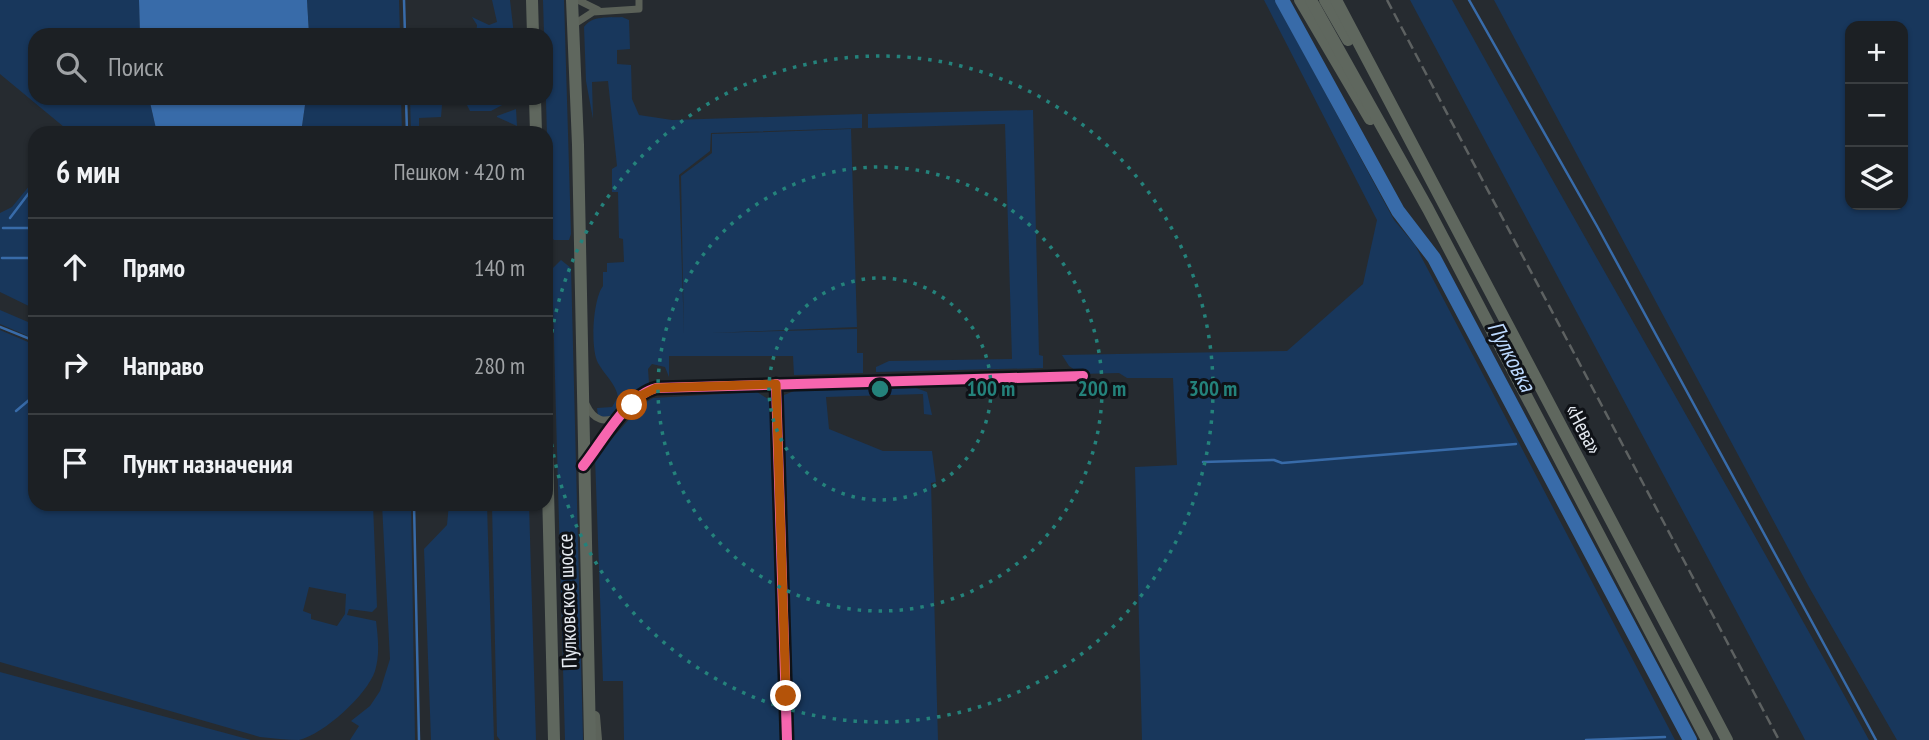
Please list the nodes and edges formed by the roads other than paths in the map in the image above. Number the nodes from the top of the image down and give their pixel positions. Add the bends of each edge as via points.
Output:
1 (532, 0) edge
2 (572, 0) edge
3 (578, 0) edge
4 (639, 0) edge
5 (1300, 0) edge
6 (1311, 0) edge
7 (1325, 0) edge
8 (1336, 0) edge
9 (599, 10) junction
10 (573, 26) junction
11 (533, 28) edge
12 (535, 105) edge
13 (536, 126) edge
14 (1406, 136) junction
15 (1457, 267) junction
16 (1083, 376) dead end
17 (776, 384) junction
18 (583, 397) junction
19 (624, 413) junction
20 (583, 466) junction
21 (549, 511) edge
22 (589, 698) junction
23 (554, 740) edge
24 (590, 740) edge
25 (597, 740) edge
26 (787, 740) edge
27 (1707, 740) edge
28 (1727, 740) edge

1 - 11 highway
2 - 10 highway, Пулковское шоссе
3 - 9 street
4 - 9 street via 639,9
5 - 15 highway, «Нева»
6 - 15 highway, «Нева»
7 - 14 highway, «Нева»
8 - 14 highway, «Нева»
9 - 10 street
10 - 18 highway, Пулковское шоссе
12 - 13 highway
14 - 28 highway, «Нева»
15 - 27 highway, «Нева»
16 - 17 street
17 - 19 street via 656,388 640,396
17 - 26 street
18 - 19 street via 601,421
18 - 20 highway, Пулковское шоссе
19 - 20 street
20 - 22 highway, Пулковское шоссе
21 - 23 highway, Пулковское шоссе
22 - 24 highway, Пулковское шоссе
22 - 25 main road

